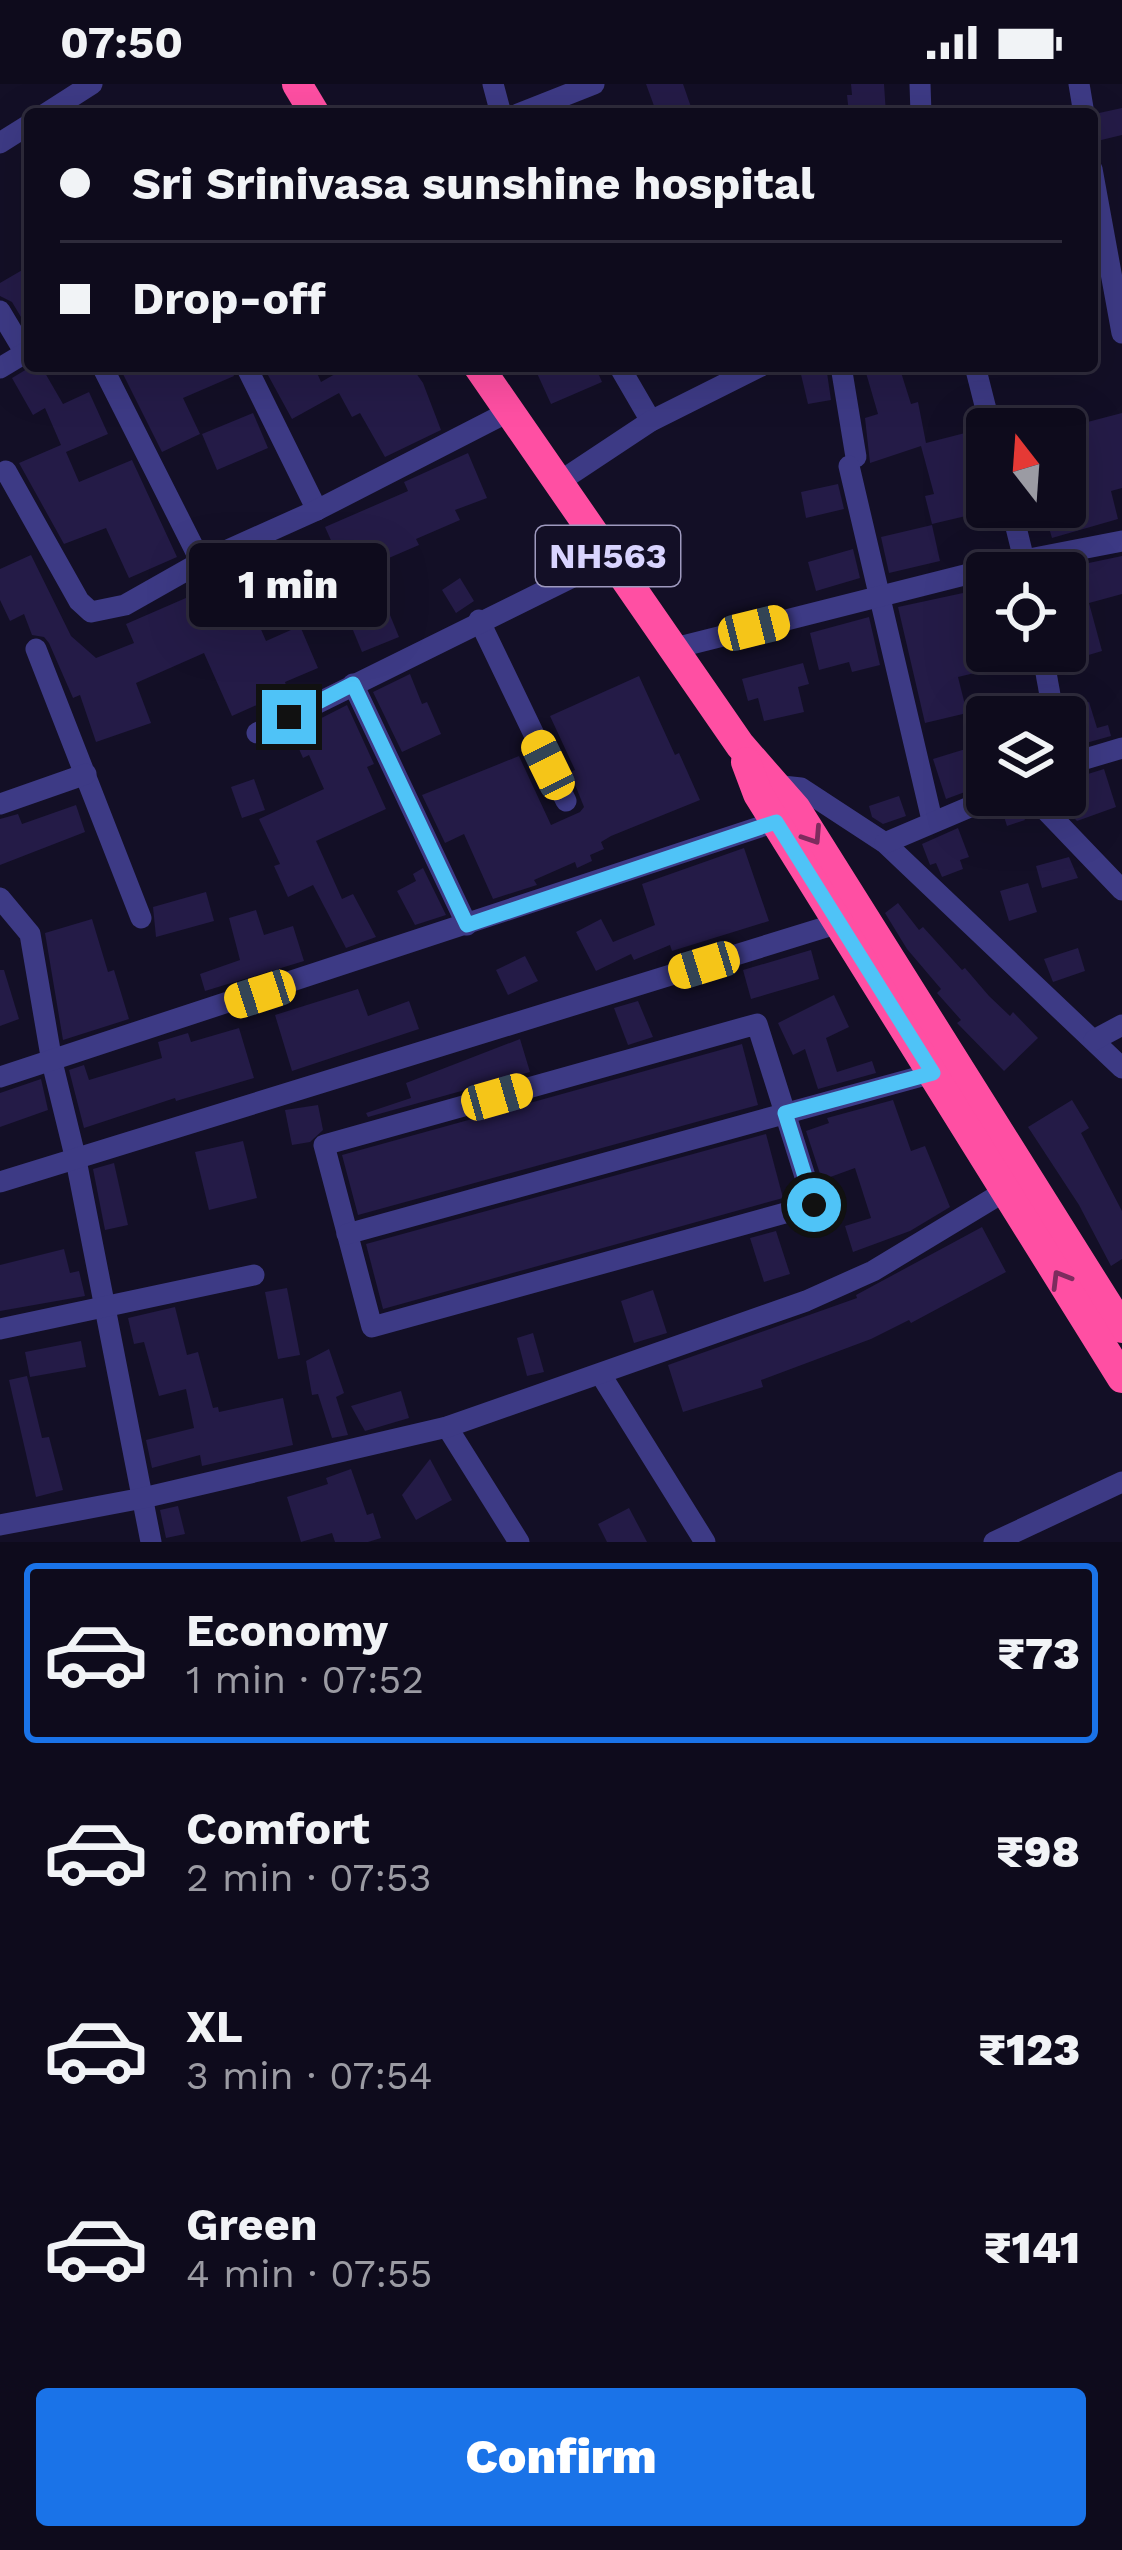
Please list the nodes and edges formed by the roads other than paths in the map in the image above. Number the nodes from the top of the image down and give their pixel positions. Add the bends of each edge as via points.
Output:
1 (92, 84) edge
2 (594, 84) edge
3 (54, 108) edge
4 (533, 108) edge
5 (1098, 216) edge
6 (0, 311) edge
7 (1122, 333) edge
8 (24, 346) edge
9 (105, 372) edge
10 (249, 372) edge
11 (482, 372) edge
12 (623, 372) edge
13 (749, 372) edge
14 (842, 372) edge
15 (977, 372) edge
16 (986, 408) edge
17 (508, 412) junction
18 (651, 421) junction
19 (6, 471) dead end
20 (556, 484) junction
21 (317, 510) junction
22 (1122, 541) edge
23 (1080, 552) edge
24 (609, 559) junction
25 (201, 562) junction
26 (966, 578) edge
27 (878, 596) junction
28 (479, 620) junction
29 (37, 649) dead end
30 (671, 649) junction
31 (353, 684) junction
32 (257, 734) dead end
33 (1122, 748) edge
34 (1086, 759) edge
35 (86, 773) junction
36 (767, 789) junction
37 (566, 801) dead end
38 (0, 804) edge
39 (966, 807) edge
40 (1051, 816) edge
41 (932, 820) junction
42 (776, 822) junction
43 (885, 843) junction
44 (1122, 890) edge
45 (0, 898) edge
46 (141, 918) dead end
47 (839, 923) junction
48 (467, 925) junction
49 (1122, 1025) edge
50 (1094, 1040) junction
51 (52, 1063) junction
52 (1122, 1068) edge
53 (933, 1073) junction
54 (0, 1077) edge
55 (785, 1113) junction
56 (76, 1160) junction
57 (0, 1182) edge
58 (1007, 1190) junction
59 (347, 1234) junction
60 (254, 1275) dead end
61 (106, 1309) junction
62 (1122, 1328) edge
63 (0, 1329) edge
64 (601, 1375) junction
65 (1122, 1378) edge
66 (447, 1427) junction
67 (1122, 1483) edge
68 (142, 1498) junction
69 (0, 1525) edge
70 (1038, 1533) edge
71 (151, 1542) edge
72 (519, 1542) edge
73 (705, 1542) edge
74 (994, 1542) edge

1 - 3 street
2 - 4 street
5 - 7 street
6 - 8 street
9 - 25 street
10 - 21 street
11 - 17 highway, NH563
12 - 18 street
13 - 18 street
14 - 27 street
15 - 16 street
17 - 20 highway, NH563
17 - 21 street
18 - 20 street
19 - 25 street via 92,612 125,605
20 - 24 highway, NH563
21 - 25 street
22 - 23 street
24 - 28 street
24 - 30 highway, NH563
26 - 27 street
27 - 30 street
27 - 41 street
28 - 31 street
28 - 37 street
29 - 35 street
30 - 36 highway, NH563
31 - 32 street
31 - 48 street
33 - 34 street
35 - 38 street
35 - 46 street
36 - 42 highway, NH563
36 - 43 street via 801,788
36 -> 62 highway, NH563 via 843,882
39 - 41 street
40 - 44 street
41 - 43 street
42 - 47 highway, NH563
42 - 48 street
43 - 50 street
45 - 51 street via 30,934
47 - 53 highway, NH563
47 - 56 street
48 - 51 street
49 - 50 street
50 - 52 street
51 - 54 street
51 - 56 street
53 - 55 street
53 - 58 highway, NH563
55 - 59 street
55 - 59 street via 757,1024 324,1145
55 - 59 street via 814,1205 372,1327
56 - 57 street
56 - 61 street
58 - 64 street via 873,1271
65 -> 58 highway, NH563
60 - 61 street
61 - 63 street
61 - 68 street
64 - 66 street
64 - 73 street
66 - 68 street
66 - 72 street
67 - 70 street
68 - 69 street
68 - 71 street
70 - 74 street

